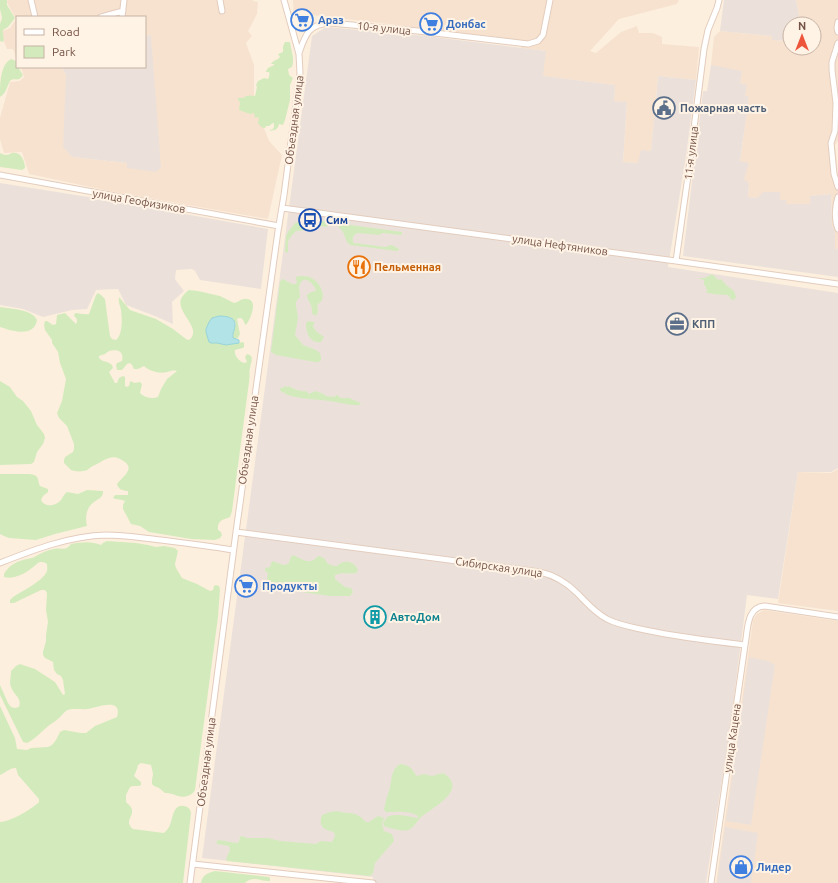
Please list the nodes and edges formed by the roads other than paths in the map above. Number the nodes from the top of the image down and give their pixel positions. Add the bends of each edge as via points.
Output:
1 (31, 0) edge
2 (124, 0) edge
3 (220, 0) edge
4 (284, 0) edge
5 (550, 0) edge
6 (719, 0) edge
7 (222, 11) dead end
8 (122, 14) edge
9 (35, 16) edge
10 (108, 16) edge
11 (838, 22) edge
12 (838, 32) edge
13 (838, 43) edge
14 (299, 54) junction
15 (0, 175) edge
16 (838, 187) edge
17 (838, 196) edge
18 (282, 208) junction
19 (278, 226) junction
20 (838, 229) edge
21 (676, 261) junction
22 (838, 284) edge
23 (236, 532) junction
24 (233, 550) junction
25 (0, 563) edge
26 (838, 616) edge
27 (745, 645) junction
28 (193, 864) junction
29 (190, 883) edge
30 (373, 883) edge
31 (711, 883) edge

1 - 9 street
2 - 8 street
3 - 7 street
4 - 14 street, Объездная улица
5 - 14 street, 10-я улица via 543,35 538,41 528,44 325,23 309,31
6 - 21 street, 11-я улица via 704,49
8 - 10 street
11 - 12 street
13 - 16 street via 832,62 836,103 835,131 831,143
14 - 18 street, Объездная улица via 300,73
15 - 19 street, улица Геофизиков
17 - 20 street via 835,208
18 - 19 street, Объездная улица
18 - 21 street, улица Нефтяников
19 - 23 street, Объездная улица
21 - 22 street, улица Нефтяников
23 - 24 street, Объездная улица
23 - 27 street, Сибирская улица via 540,572 564,583 602,617 614,622 682,637
24 - 25 street via 106,535 48,546
24 - 28 street, Объездная улица
26 - 27 street, улица Кацена via 769,606 756,608 751,614
27 - 31 street, улица Кацена
28 - 29 street, Объездная улица
28 - 30 street

